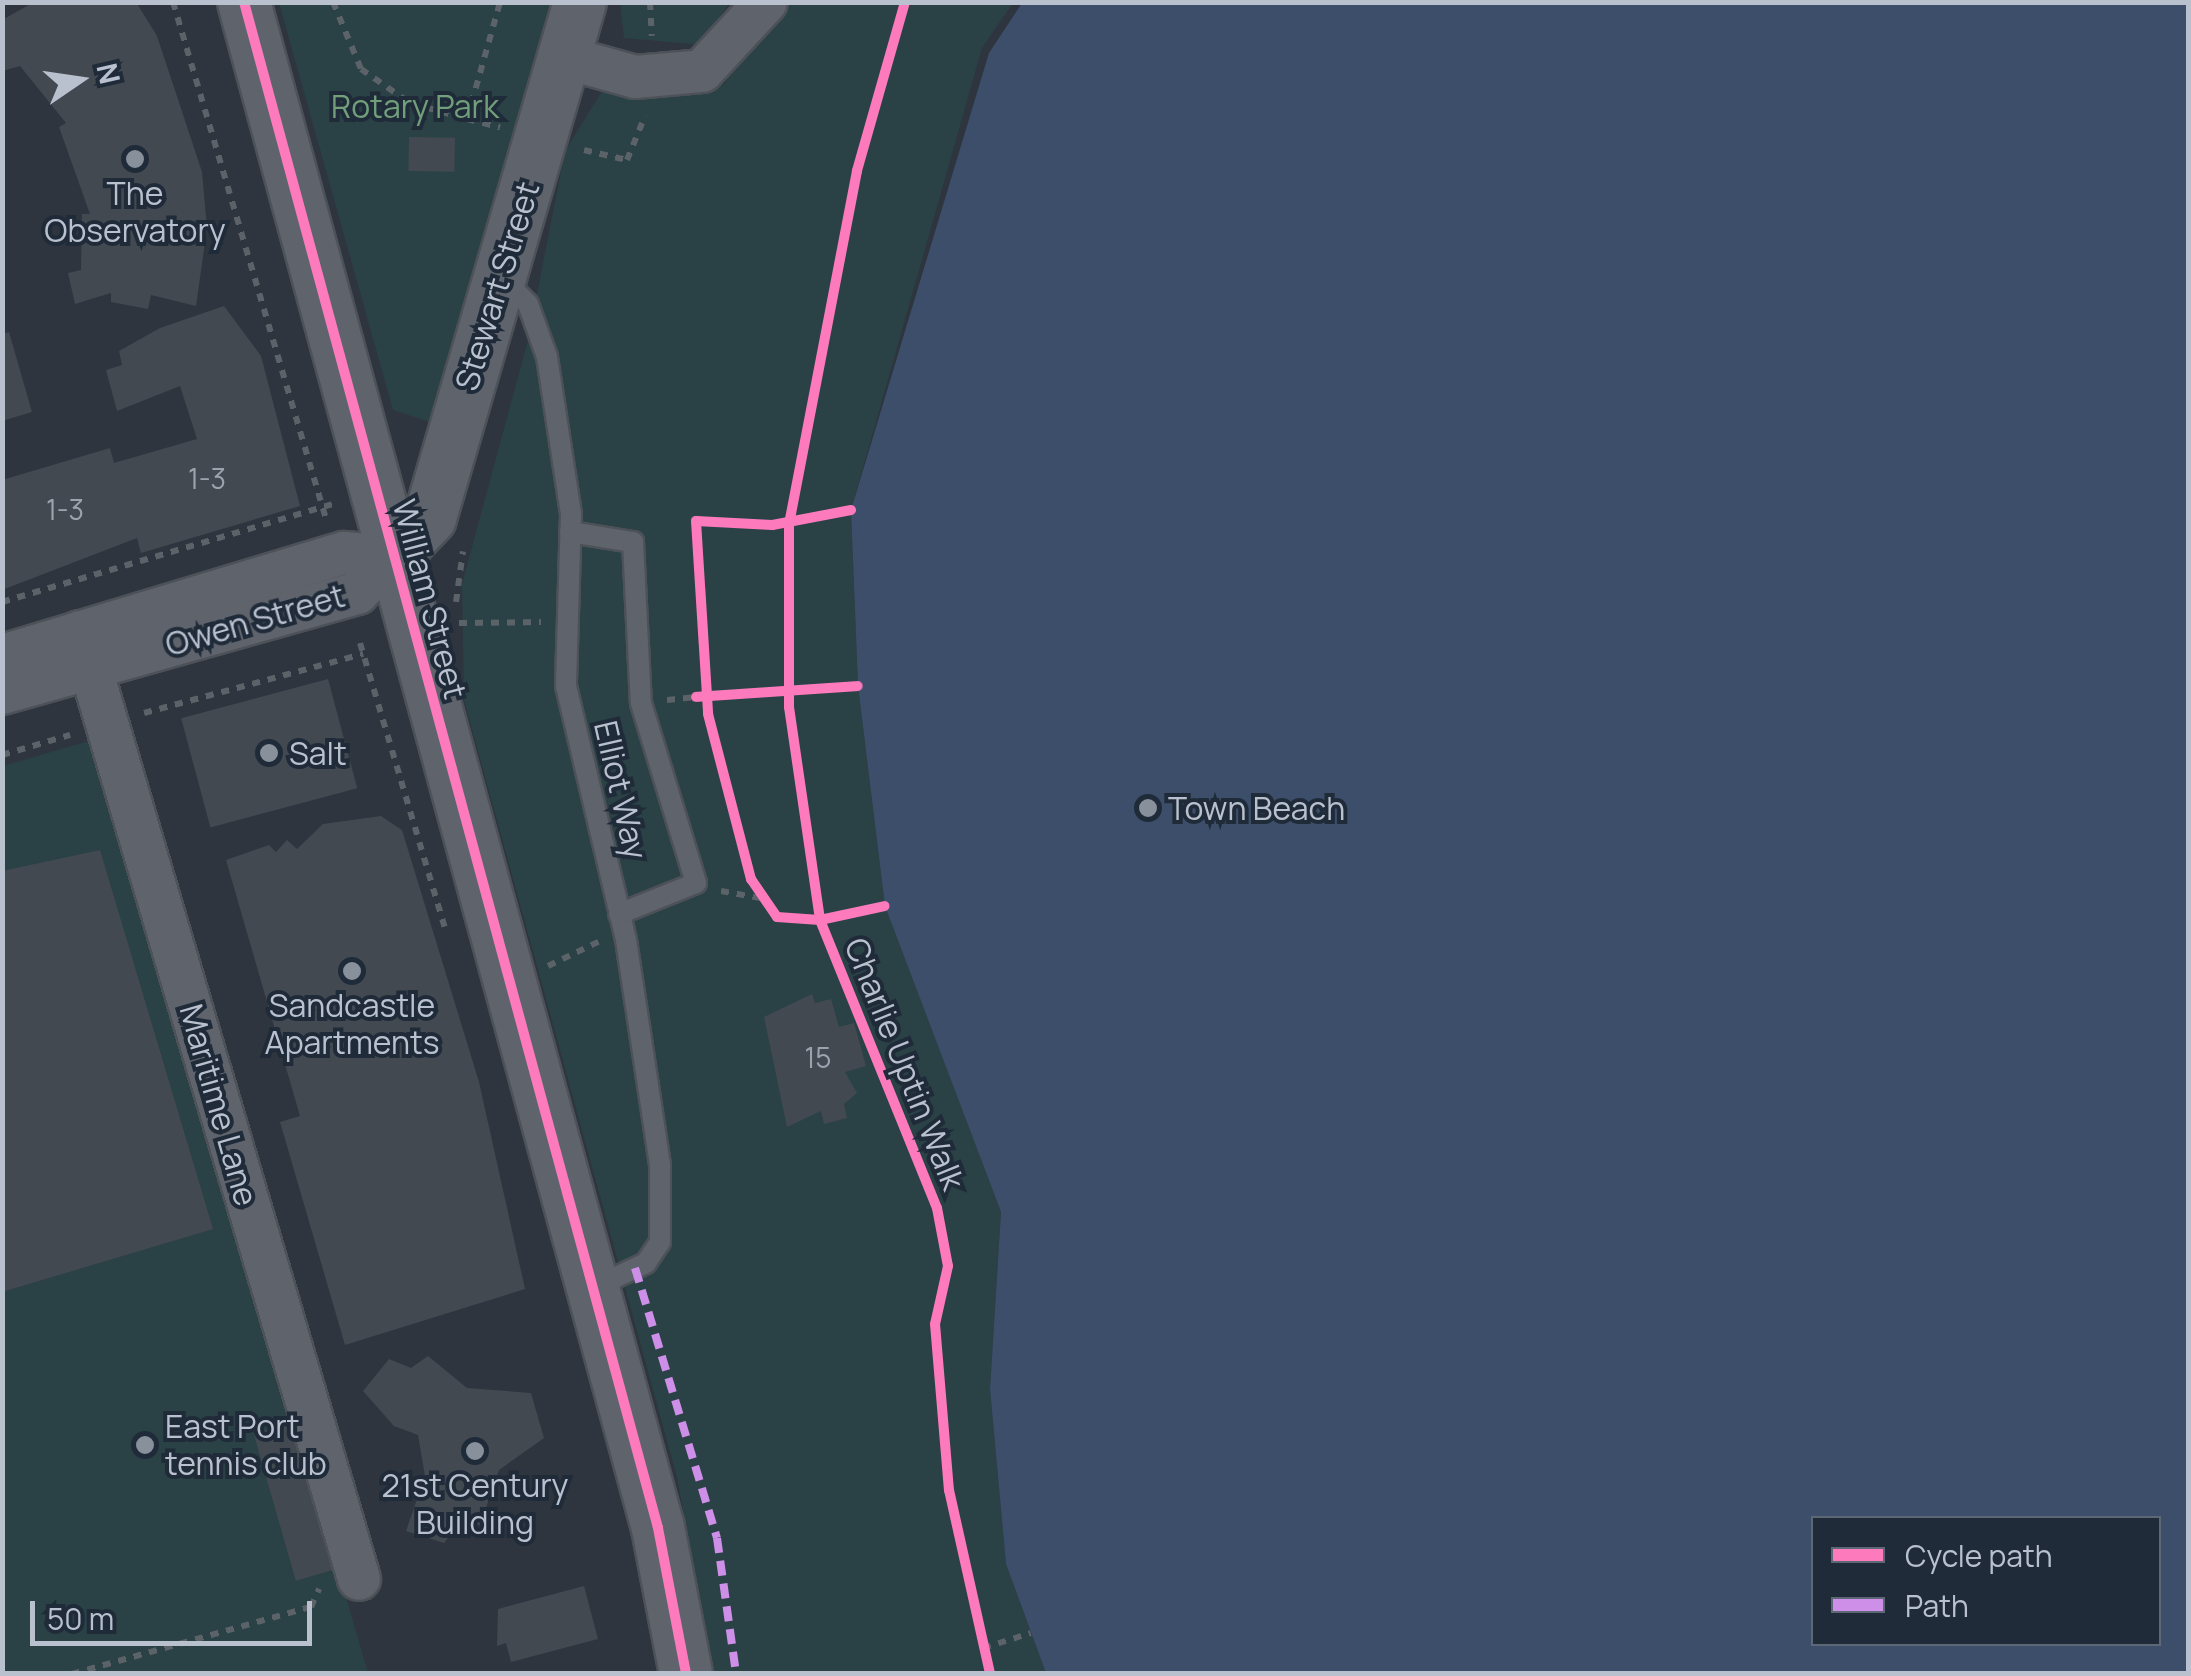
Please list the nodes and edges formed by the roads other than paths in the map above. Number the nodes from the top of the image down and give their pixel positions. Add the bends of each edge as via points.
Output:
1 (244, 2) edge
2 (580, 2) edge
3 (766, 2) edge
4 (564, 57) junction
5 (498, 274) junction
6 (570, 532) junction
7 (393, 557) junction
8 (86, 649) junction
9 (2, 656) edge
10 (2, 693) edge
11 (619, 914) junction
12 (587, 1290) junction
13 (346, 1578) road end
14 (686, 1674) edge

1 - 7 street, William Street
2 - 4 street, Stewart Street
3 - 4 street via 702,70 635,77
4 - 5 street, Stewart Street
5 - 6 lane, Elliot Way via 528,304 546,357
5 - 7 street, Stewart Street via 430,518
6 - 11 lane, Elliot Way via 566,686
6 - 11 lane via 632,542 640,703 696,883
7 - 8 street, Owen Street via 344,554
7 - 12 street, William Street
8 - 9 street, Owen Street
8 - 10 street, Owen Street
8 - 13 street, Maritime Lane
11 - 12 lane, Elliot Way via 660,1165 660,1242 646,1263
12 - 14 street, William Street via 658,1528

